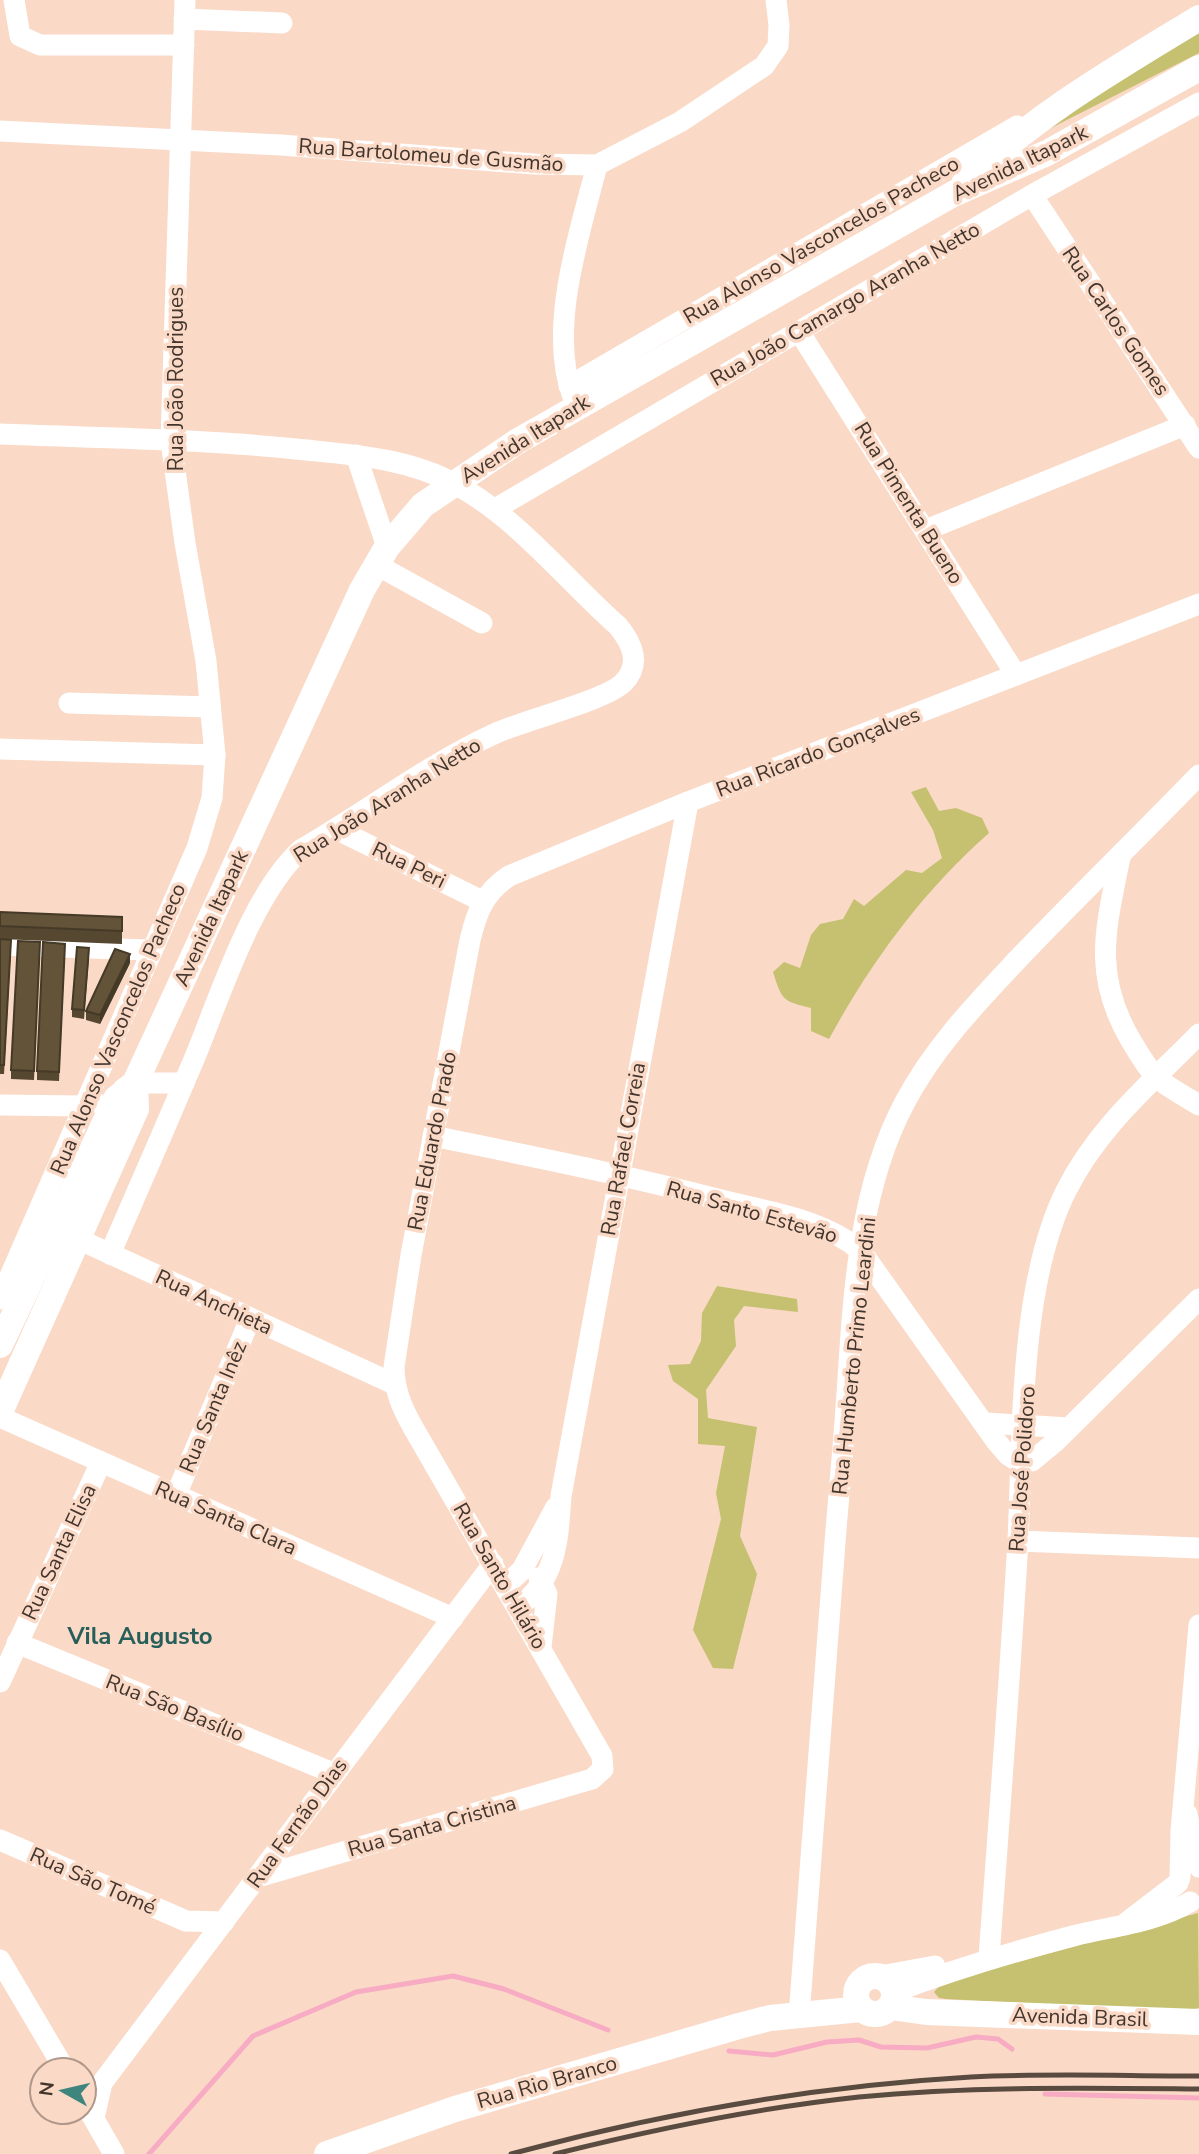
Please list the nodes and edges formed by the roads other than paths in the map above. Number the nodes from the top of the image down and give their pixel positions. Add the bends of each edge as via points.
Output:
1 (14, 0) edge
2 (776, 0) edge
3 (185, 9) edge
4 (1199, 18) edge
5 (282, 23) dead end
6 (184, 45) junction
7 (1199, 68) edge
8 (1073, 94) junction
9 (1199, 103) edge
10 (0, 131) edge
11 (183, 140) junction
12 (597, 165) junction
13 (953, 194) junction
14 (1032, 195) junction
15 (800, 332) junction
16 (573, 396) junction
17 (1185, 425) junction
18 (0, 434) edge
19 (171, 440) junction
20 (1199, 448) edge
21 (356, 455) junction
22 (454, 483) junction
23 (495, 509) junction
24 (926, 530) junction
25 (382, 556) junction
26 (1199, 604) edge
27 (1162, 615) junction
28 (1199, 621) edge
29 (482, 623) dead end
30 (1016, 675) junction
31 (69, 704) dead end
32 (210, 707) junction
33 (0, 749) edge
34 (215, 755) junction
35 (1199, 775) edge
36 (688, 802) junction
37 (336, 829) junction
38 (1120, 857) junction
39 (482, 901) junction
40 (0, 945) edge
41 (150, 950) junction
42 (1199, 1034) edge
43 (1157, 1077) junction
44 (135, 1083) junction
45 (184, 1083) junction
46 (0, 1105) edge
47 (1199, 1105) edge
48 (84, 1106) junction
49 (433, 1136) junction
50 (618, 1174) junction
51 (56, 1229) junction
52 (860, 1251) junction
53 (110, 1254) junction
54 (0, 1298) edge
55 (1199, 1299) edge
56 (250, 1319) junction
57 (0, 1345) edge
58 (394, 1384) junction
59 (0, 1412) edge
60 (0, 1418) edge
61 (985, 1423) junction
62 (1024, 1426) junction
63 (1069, 1429) junction
64 (101, 1462) junction
65 (1021, 1463) junction
66 (176, 1495) junction
67 (561, 1496) junction
68 (539, 1539) junction
69 (1017, 1541) junction
70 (1199, 1548) edge
71 (493, 1564) junction
72 (522, 1570) junction
73 (544, 1584) junction
74 (506, 1585) junction
75 (518, 1607) junction
76 (453, 1618) junction
77 (1199, 1625) edge
78 (17, 1643) junction
79 (541, 1647) junction
80 (0, 1682) edge
81 (603, 1769) joint
82 (333, 1773) junction
83 (0, 1840) edge
84 (1189, 1874) edge
85 (258, 1877) junction
86 (1195, 1902) edge
87 (186, 1921) junction
88 (224, 1922) junction
89 (1125, 1923) junction
90 (202, 1953) junction
91 (989, 1958) junction
92 (0, 1961) edge
93 (880, 1994) junction
94 (802, 2008) junction
95 (1199, 2022) edge
96 (57, 2056) edge
97 (98, 2077) edge
98 (98, 2126) edge
99 (114, 2154) edge
100 (327, 2154) edge

1 - 6 street via 20,36 40,45
2 - 12 street, Rua Bartolomeu de Gusmão via 778,46 764,66 680,122
3 - 5 street
3 - 6 street, Rua João Rodrigues
4 - 8 main road, Rua Alonso Vasconcelos Pacheco
6 - 11 street, Rua João Rodrigues
7 - 13 main road, Avenida Itapark via 1047,153
8 - 13 main road, Rua Alonso Vasconcelos Pacheco via 993,156
8 - 16 street, Rua Alonso Vasconcelos Pacheco
9 - 14 street, Rua João Camargo Aranha Netto
10 - 11 street, Rua Bartolomeu de Gusmão
11 - 12 street, Rua Bartolomeu de Gusmão
11 - 19 street, Rua João Rodrigues
12 - 16 street via 565,315
13 - 16 main road, Avenida Itapark
14 - 15 street, Rua João Camargo Aranha Netto
14 - 17 street, Rua Carlos Gomes
15 - 23 street, Rua João Camargo Aranha Netto
15 - 24 street, Rua Pimenta Bueno
16 - 22 main road, Avenida Itapark
17 - 20 street, Rua Carlos Gomes
17 - 24 street
18 - 19 street, Rua João Aranha Netto
19 - 21 street, Rua João Aranha Netto
19 - 32 street, Rua João Rodrigues
21 - 22 street, Rua João Aranha Netto via 422,469
21 - 25 street
22 - 23 street, Rua João Aranha Netto
22 - 25 main road, Avenida Itapark via 423,505
23 - 37 street, Rua João Aranha Netto via 629,640 634,654 629,674 613,691 494,734
24 - 30 street, Rua Pimenta Bueno
25 - 29 street
25 - 44 main road, Avenida Itapark
26 - 27 street, Rua Ricardo Gonçalves
27 - 28 street
27 - 30 street, Rua Ricardo Gonçalves
30 - 36 street, Rua Ricardo Gonçalves
31 - 32 street
32 - 34 street, Rua João Rodrigues
33 - 34 street
34 - 41 street, Rua Alonso Vasconcelos Pacheco via 212,798 197,848
35 - 38 street, Rua Humberto Primo Leardini
36 - 39 street, Rua Ricardo Gonçalves via 509,876
36 - 50 street, Rua Rafael Correia
37 - 39 street, Rua Peri
37 - 45 street, Rua João Aranha Netto via 288,861 266,894
38 - 43 street via 1108,916 1107,980 1114,1010
38 - 52 street, Rua Humberto Primo Leardini via 998,981 927,1064 890,1132
39 - 49 street, Rua Eduardo Prado via 470,940
40 - 41 street
41 - 48 street, Rua Alonso Vasconcelos Pacheco
42 - 43 street, Rua José Polidoro
43 - 47 street
43 - 62 street, Rua José Polidoro via 1114,1119 1086,1155 1046,1241 1036,1283
44 - 45 street
44 - 48 street
44 - 51 main road, Avenida Itapark via 116,1099
45 - 53 street, Rua João Aranha Netto
46 - 48 street
48 - 51 street, Rua Alonso Vasconcelos Pacheco
49 - 50 street, Rua Santo Estevão
49 - 58 street, Rua Eduardo Prado
50 - 52 street, Rua Santo Estevão via 826,1228
50 - 67 street, Rua Rafael Correia
51 - 53 street, Rua Anchieta
51 - 54 street, Rua Alonso Vasconcelos Pacheco
51 - 57 main road, Avenida Itapark
51 - 59 main road, Avenida Itapark
52 - 61 street, Rua Santo Estevão
52 - 94 street, Rua Humberto Primo Leardini via 824,1660
53 - 56 street, Rua Anchieta
55 - 63 street
56 - 58 street, Rua Anchieta
56 - 66 street, Rua Santa Inêz
58 - 71 street, Rua Santo Hilário via 398,1400
60 - 64 street, Rua Santa Clara
61 - 62 street
61 - 65 street, Rua Santo Estevão via 1008,1455
62 - 63 street
62 - 65 street, Rua José Polidoro
63 - 65 street via 1038,1456
64 - 66 street, Rua Santa Clara
64 - 78 street, Rua Santa Elisa
65 - 69 street, Rua José Polidoro
66 - 76 street, Rua Santa Clara
67 - 68 street, Rua Rafael Correia
67 - 73 street, Rua Rafael Correia via 556,1544
68 - 71 street, Rua Rafael Correia via 510,1559
68 - 72 street, Rua Rafael Correia
69 - 70 street
69 - 91 street, Rua José Polidoro
71 - 74 street, Rua Santo Hilário
71 - 76 street, Rua Fernão Dias
72 - 73 street
72 - 74 street, Rua Rafael Correia
73 - 75 street
73 - 79 street via 547,1606
74 - 75 street, Rua Santo Hilário
75 - 79 street, Rua Santo Hilário
76 - 82 street, Rua Fernão Dias
77 - 84 street via 1179,1857
78 - 80 street, Rua Santa Elisa
78 - 82 street, Rua São Basílio
79 - 81 street, Rua Santo Hilário via 602,1756
81 - 85 street, Rua Santa Cristina via 584,1781
82 - 85 street, Rua Fernão Dias
83 - 87 street, Rua São Tomé
84 - 86 street via 1181,1895
84 - 89 street
85 - 88 street, Rua Fernão Dias
86 - 89 street via 1162,1917
87 - 88 street, Rua São Tomé
87 - 90 street
88 - 90 street, Rua Fernão Dias
89 - 91 street
90 - 97 street, Rua Fernão Dias
91 - 93 street
92 - 96 street
93 - 94 main road, Rua Rio Branco
93 - 95 main road, Avenida Brasil via 926,2012
94 - 100 main road, Rua Rio Branco via 455,2109
98 - 99 street

